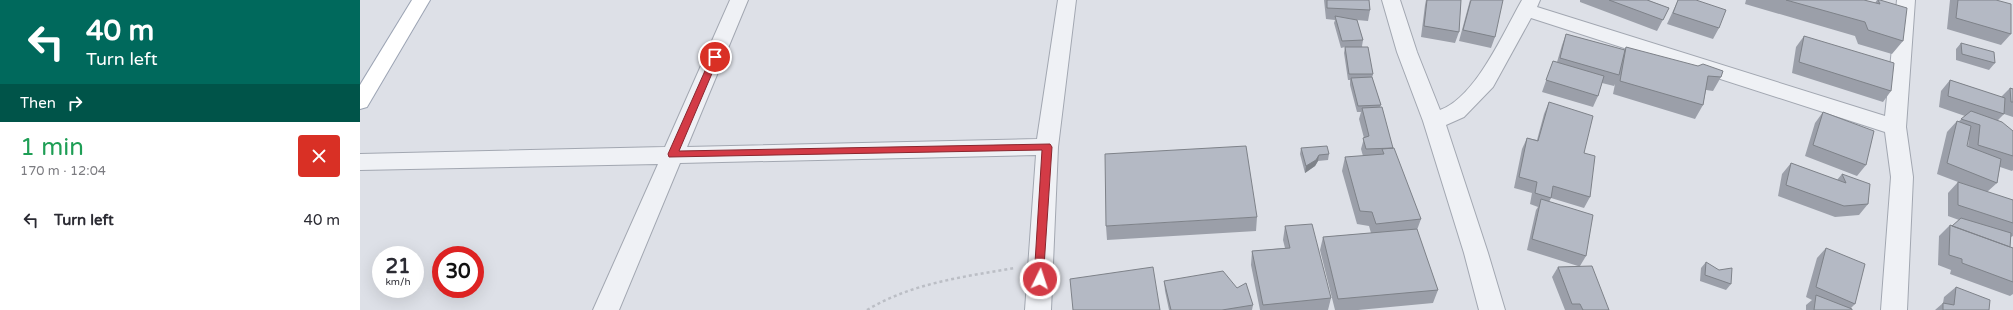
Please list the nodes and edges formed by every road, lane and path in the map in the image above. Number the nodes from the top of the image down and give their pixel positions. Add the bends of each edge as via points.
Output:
1 (421, 0) edge
2 (740, 0) edge
3 (1067, 0) edge
4 (1391, 0) edge
5 (1906, 0) edge
6 (1529, 5) edge
7 (360, 102) edge
8 (1434, 121) junction
9 (1895, 126) junction
10 (1047, 147) junction
11 (672, 154) junction
12 (360, 162) edge
13 (1040, 264) junction
14 (606, 310) edge
15 (866, 310) edge
16 (1038, 310) edge
17 (1492, 310) edge
18 (1894, 310) edge

1 - 7 main road
2 - 11 street
3 - 10 street
4 - 8 street via 1407,52
5 - 9 street
6 - 8 street via 1486,82 1458,112
6 - 9 street
8 - 17 street
9 - 18 street via 1902,177
10 - 11 street
10 - 13 street
11 - 12 street
11 - 14 street
13 - 15 path via 941,282 898,293
13 - 16 street

